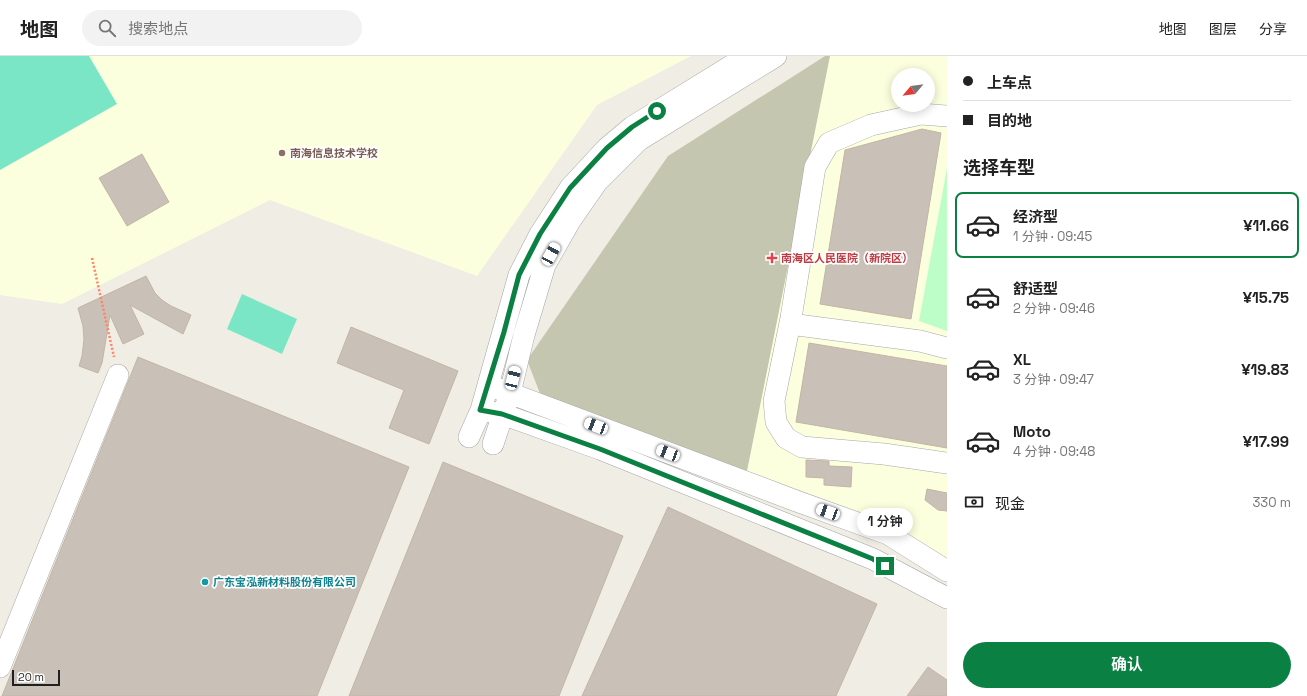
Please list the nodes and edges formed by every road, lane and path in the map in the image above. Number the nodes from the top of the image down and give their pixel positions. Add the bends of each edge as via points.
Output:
1 (747, 56) edge
2 (776, 56) edge
3 (947, 116) edge
4 (92, 258) dead end
5 (790, 324) junction
6 (947, 348) edge
7 (118, 375) joint
8 (488, 385) junction
9 (510, 393) junction
10 (480, 410) junction
11 (502, 414) junction
12 (469, 436) dead end
13 (493, 444) dead end
14 (947, 463) edge
15 (947, 571) edge
16 (947, 598) edge
17 (0, 667) edge

1 - 8 street via 632,127 607,148 570,188 540,234 519,275
2 - 9 street via 639,140 598,182 570,221 545,265
3 - 5 street via 921,114 871,125 828,143 815,167
4 - 7 path
5 - 6 street via 920,340
5 - 14 street via 774,401 776,422 786,438 802,447 884,454
7 - 17 street
8 - 9 street
8 - 10 street
9 - 11 street
9 - 15 street via 888,534
10 - 11 street
10 - 12 street
11 - 13 street
11 - 16 street via 600,449 873,559

